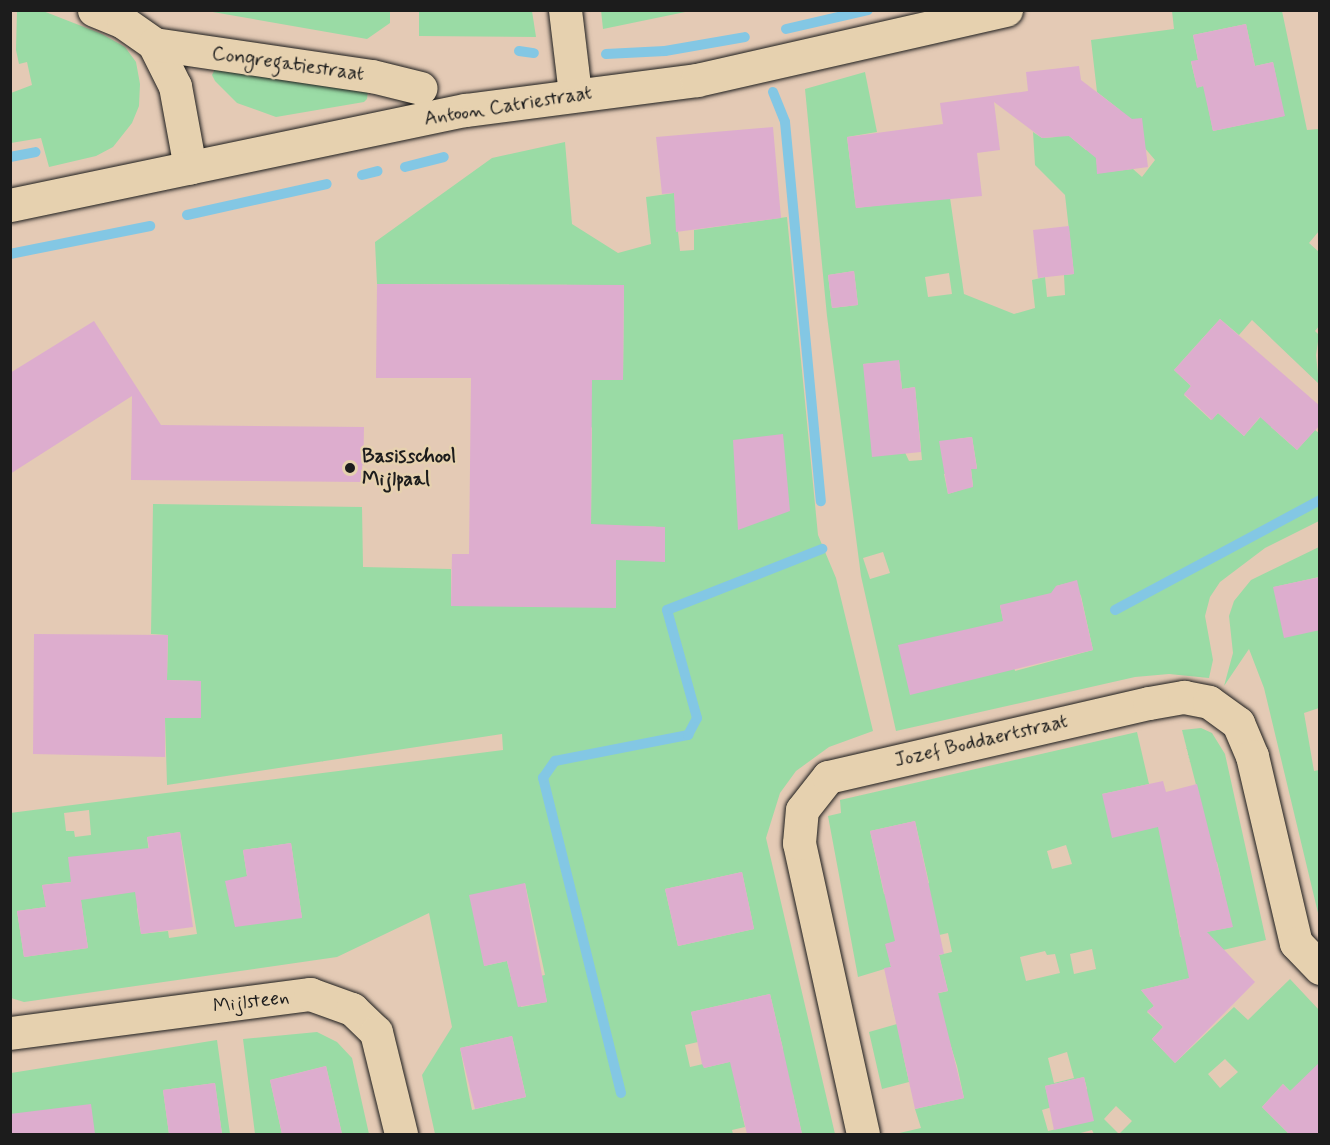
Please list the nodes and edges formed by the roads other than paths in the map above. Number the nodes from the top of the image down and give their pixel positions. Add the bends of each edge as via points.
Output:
1 (93, 10) edge
2 (565, 10) edge
3 (1006, 10) edge
4 (154, 44) junction
5 (421, 88) dead end
6 (575, 94) junction
7 (190, 168) junction
8 (10, 205) edge
9 (1320, 968) edge
10 (10, 1033) edge
11 (401, 1134) edge
12 (863, 1134) edge

1 - 4 street, Congregatiestraat via 123,22
2 - 6 street
3 - 6 street, Antoon Catriestraat via 697,80
4 - 5 street, Congregatiestraat via 372,76
4 - 7 street, Congregatiestraat via 175,87
6 - 7 street, Antoon Catriestraat via 466,110
7 - 8 street, Antoon Catriestraat
9 - 12 street, Jozef Boddaertstraat via 1296,943 1252,756 1239,723 1209,702 1184,697 1149,703 828,777 802,810 799,843
10 - 11 street, Mijlsteen via 310,994 352,1009 376,1032

